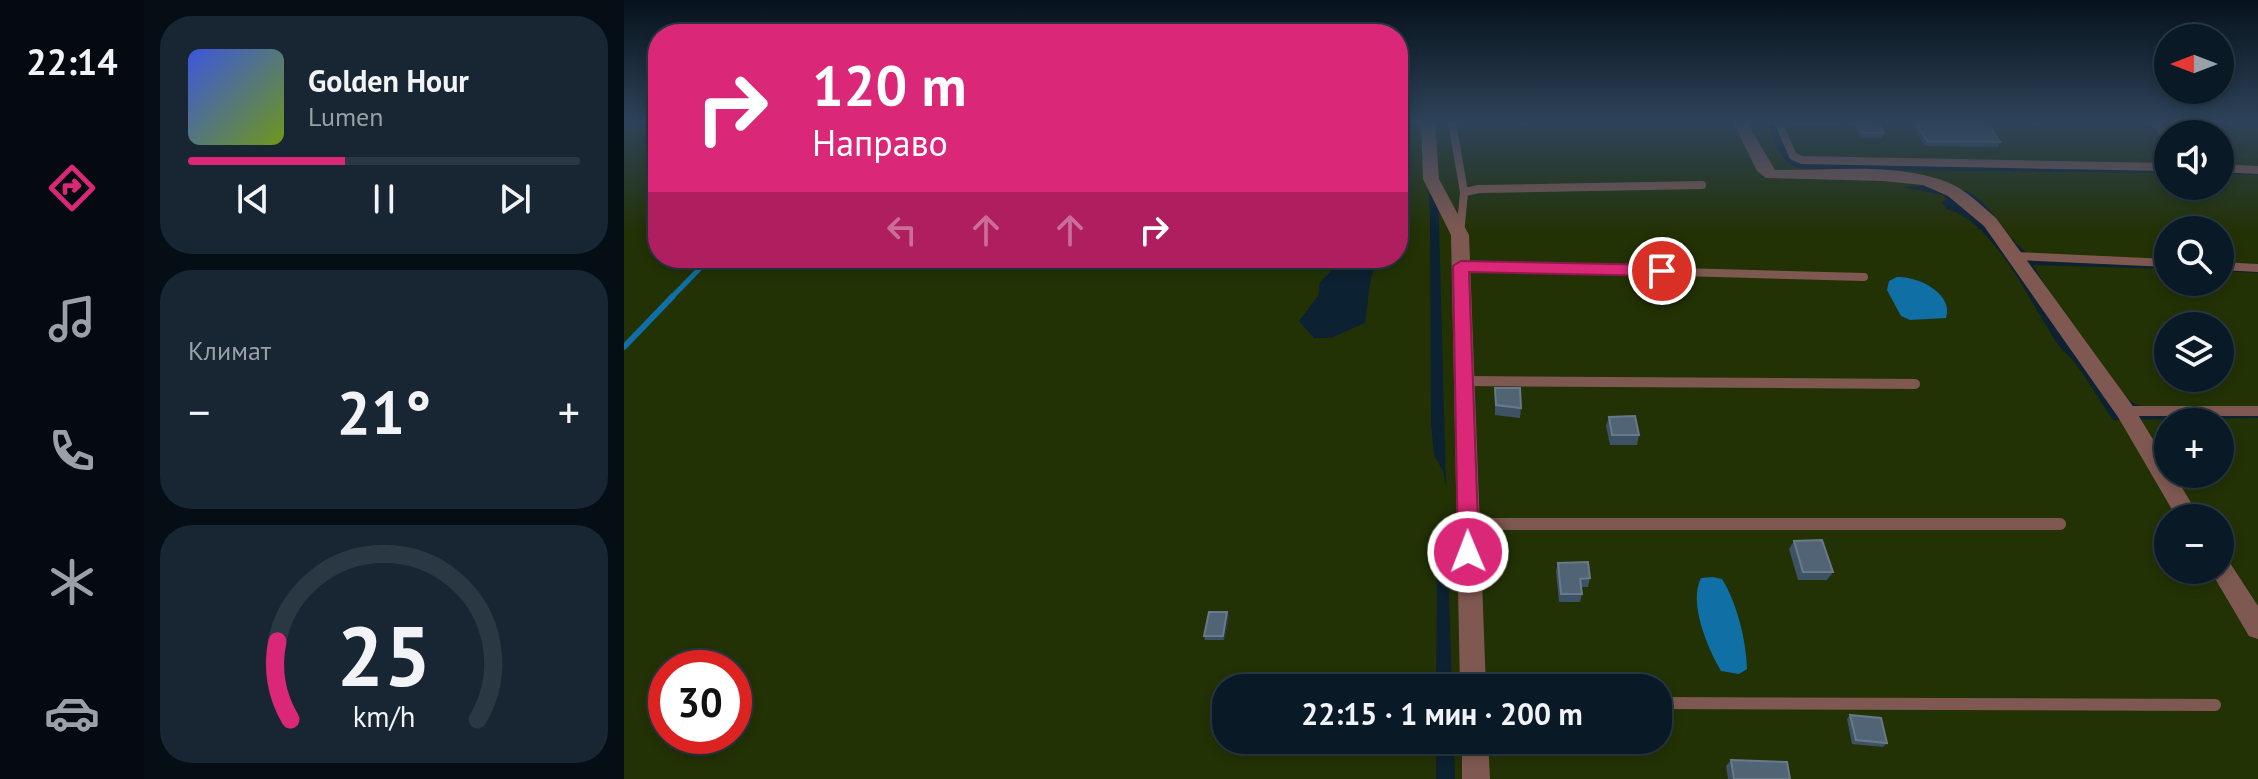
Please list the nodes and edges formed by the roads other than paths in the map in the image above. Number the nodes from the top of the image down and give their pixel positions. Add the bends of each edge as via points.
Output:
1 (1430, 158) edge
2 (1459, 158) edge
3 (1759, 158) edge
4 (1798, 158) edge
5 (2154, 167) edge
6 (2234, 169) edge
7 (2258, 170) edge
8 (1702, 185) dead end
9 (1465, 192) junction
10 (1460, 235) junction
11 (2015, 256) junction
12 (2154, 262) edge
13 (1461, 266) junction
14 (2234, 267) edge
15 (2258, 268) edge
16 (1864, 277) dead end
17 (1466, 381) junction
18 (1915, 384) dead end
19 (2125, 411) junction
20 (2258, 411) edge
21 (2181, 504) edge
22 (1468, 524) junction
23 (2060, 524) dead end
24 (2231, 584) edge
25 (2258, 628) edge
26 (1473, 674) edge
27 (1672, 703) edge
28 (2215, 705) dead end
29 (1475, 754) edge
30 (1476, 779) edge

1 - 10 street via 1431,179
2 - 9 lane
3 - 11 street via 1772,175 1907,178 1938,185 1990,222
4 - 5 lane
6 - 7 lane
8 - 9 lane
9 - 10 lane
10 - 13 street
11 - 12 lane
11 - 19 street
13 - 16 lane
13 - 17 street
14 - 15 lane
17 - 18 lane
17 - 22 street
19 - 20 lane
19 - 21 street
22 - 23 lane
22 - 26 street
24 - 25 street
27 - 28 lane
29 - 30 street

